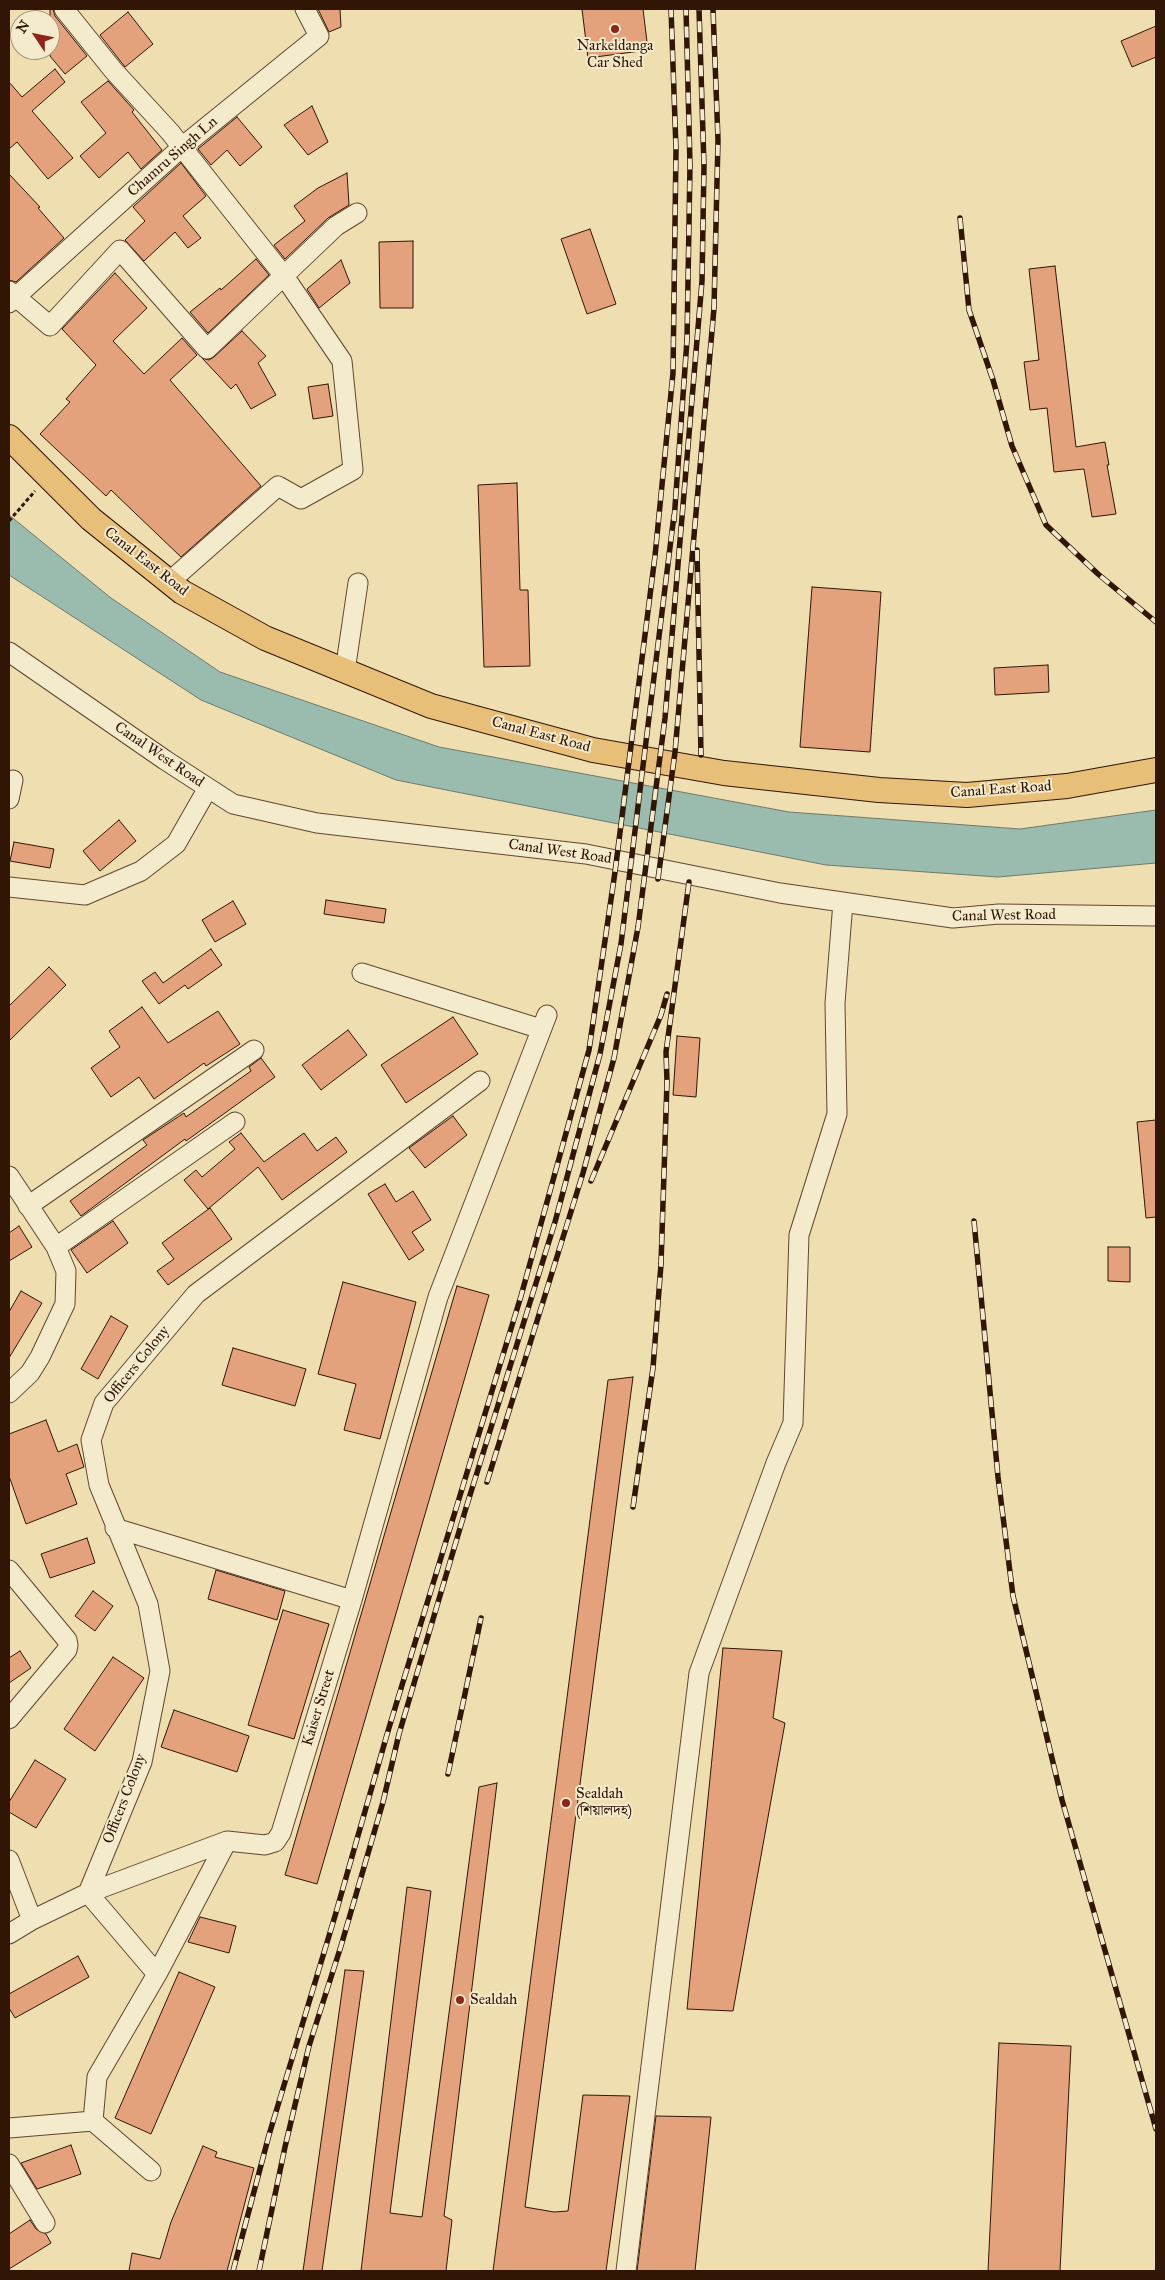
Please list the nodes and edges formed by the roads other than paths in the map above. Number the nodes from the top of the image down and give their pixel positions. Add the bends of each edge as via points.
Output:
1 (305, 9) edge
2 (72, 12) edge
3 (182, 148) junction
4 (357, 213) dead end
5 (284, 276) junction
6 (10, 298) edge
7 (9, 437) edge
8 (168, 583) junction
9 (358, 583) dead end
10 (9, 652) edge
11 (345, 671) junction
12 (1156, 770) edge
13 (14, 780) dead end
14 (208, 788) junction
15 (9, 800) edge
16 (9, 887) edge
17 (843, 902) junction
18 (1156, 916) edge
19 (362, 973) dead end
20 (254, 1050) dead end
21 (480, 1080) dead end
22 (236, 1122) dead end
23 (9, 1176) edge
24 (28, 1206) junction
25 (56, 1246) junction
26 (9, 1393) edge
27 (116, 1528) junction
28 (9, 1570) edge
29 (352, 1600) junction
30 (9, 1719) edge
31 (227, 1841) junction
32 (9, 1860) edge
33 (88, 1893) junction
34 (32, 1920) junction
35 (9, 1934) edge
36 (157, 1974) junction
37 (93, 2121) junction
38 (9, 2128) edge
39 (9, 2164) edge
40 (151, 2171) dead end
41 (45, 2223) dead end
42 (626, 2271) edge

1 - 3 street, Chamru Singh Ln via 319,36
2 - 3 street via 113,70
3 - 5 street
3 - 6 street, Chamru Singh Ln
4 - 5 street via 336,226
5 - 6 street via 207,349 120,250 50,326
5 - 8 street via 342,361 352,470 301,499 278,486
7 - 8 main road, Canal East Road via 91,519
8 - 11 main road, Canal East Road via 265,638
9 - 11 street
10 - 14 street, Canal West Road
11 - 12 main road, Canal East Road via 430,706 593,750 724,773 879,790 967,795 1067,786
13 - 15 street
14 - 16 street via 176,844 141,871 85,896
14 - 17 street, Canal West Road via 233,804 317,822 586,854 780,893
17 - 18 street, Canal West Road via 953,918 999,914
17 - 42 street via 835,1003 837,1114 799,1235 793,1422 700,1674
19 - 29 street, Kaiser Street via 544,1022 438,1297
20 - 24 street
21 - 27 street, Officers Colony via 196,1294 104,1403 91,1440 99,1485
22 - 25 street
23 - 24 street
24 - 25 street
25 - 26 street via 66,1270 65,1304 30,1373
27 - 29 street
27 - 33 street, Officers Colony via 148,1604 160,1671 142,1762
28 - 30 street via 68,1645
29 - 31 street, Kaiser Street via 281,1833 275,1842 265,1845
31 - 33 street, Kaiser Street
31 - 36 street
32 - 34 street
33 - 34 street, Kaiser Street
33 - 36 street
34 - 35 street, Kaiser Street
36 - 37 street via 97,2077
37 - 38 street
37 - 40 street
39 - 41 street

